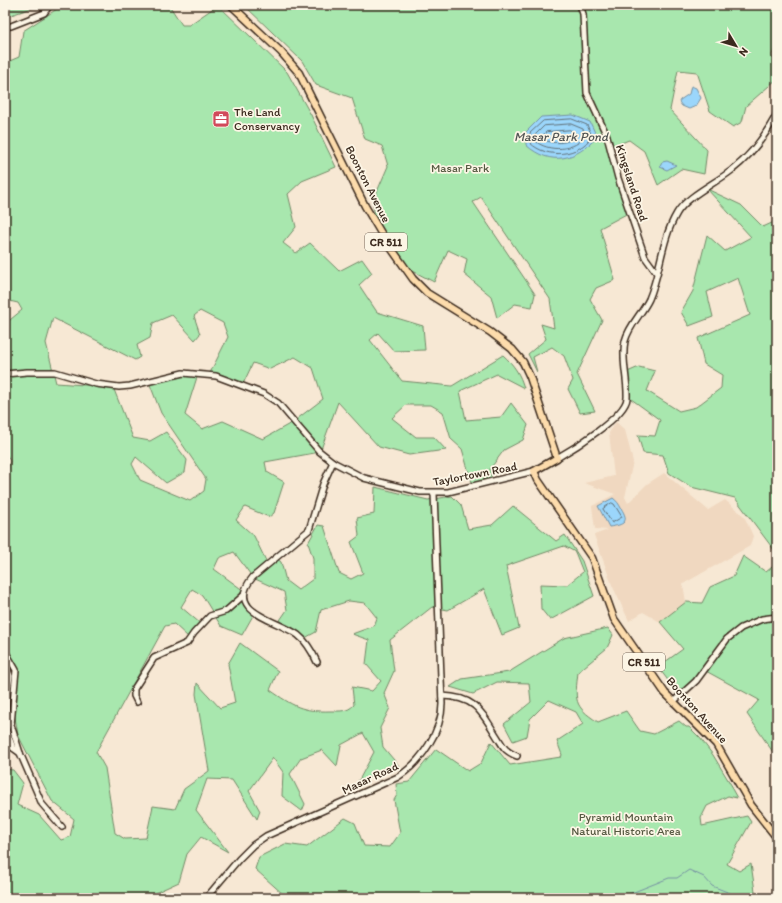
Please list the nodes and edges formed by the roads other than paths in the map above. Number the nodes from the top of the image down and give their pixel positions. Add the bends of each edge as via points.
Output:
1 (50, 5) edge
2 (231, 5) edge
3 (580, 5) edge
4 (11, 26) dead end
5 (777, 114) edge
6 (656, 272) junction
7 (5, 374) edge
8 (557, 458) junction
9 (333, 462) junction
10 (534, 471) junction
11 (434, 493) junction
12 (244, 595) junction
13 (777, 617) edge
14 (5, 651) edge
15 (10, 658) junction
16 (5, 662) edge
17 (317, 662) dead end
18 (442, 696) junction
19 (137, 702) dead end
20 (673, 702) junction
21 (5, 710) edge
22 (11, 711) junction
23 (5, 727) edge
24 (20, 753) junction
25 (517, 756) dead end
26 (62, 827) dead end
27 (777, 838) edge
28 (206, 898) edge

1 - 4 street via 44,12
2 - 8 main road, Boonton Avenue / CR 511 via 281,52 299,73 365,206 413,279 427,293 490,332 512,349 523,362
3 - 6 street, Kingsland Road via 583,14 586,93 607,136 618,178 646,257
5 - 6 street via 752,153 679,209 665,239
6 - 8 street via 649,298 625,342 625,406 583,442
7 - 9 street, Taylortown Road via 55,372 96,384 119,387 183,373 216,376 264,394 278,403 319,451
8 - 10 main road
9 - 11 street, Taylortown Road via 374,481
9 - 12 street via 323,484 309,530 252,577 245,587
10 - 11 street, Taylortown Road via 448,492
10 - 20 main road, Boonton Avenue / CR 511 via 592,558 614,619 664,693
11 - 18 street, Masar Road
12 - 17 street via 246,603 254,612 303,639
12 - 19 street via 226,611 210,616 187,644 154,658 134,689
13 - 20 street via 762,619 741,628 727,640 696,681
14 - 15 street
15 - 16 street
15 - 22 street via 16,670
16 - 21 street via 10,676
18 - 25 street via 462,698 472,703 506,751
18 - 28 street, Masar Road via 442,713 436,731 407,771 266,836 243,855
20 - 27 main road, Boonton Avenue / CR 511 via 716,744 752,805
21 - 22 street
22 - 24 street via 11,726
23 - 24 street via 13,748
24 - 26 street via 44,806

